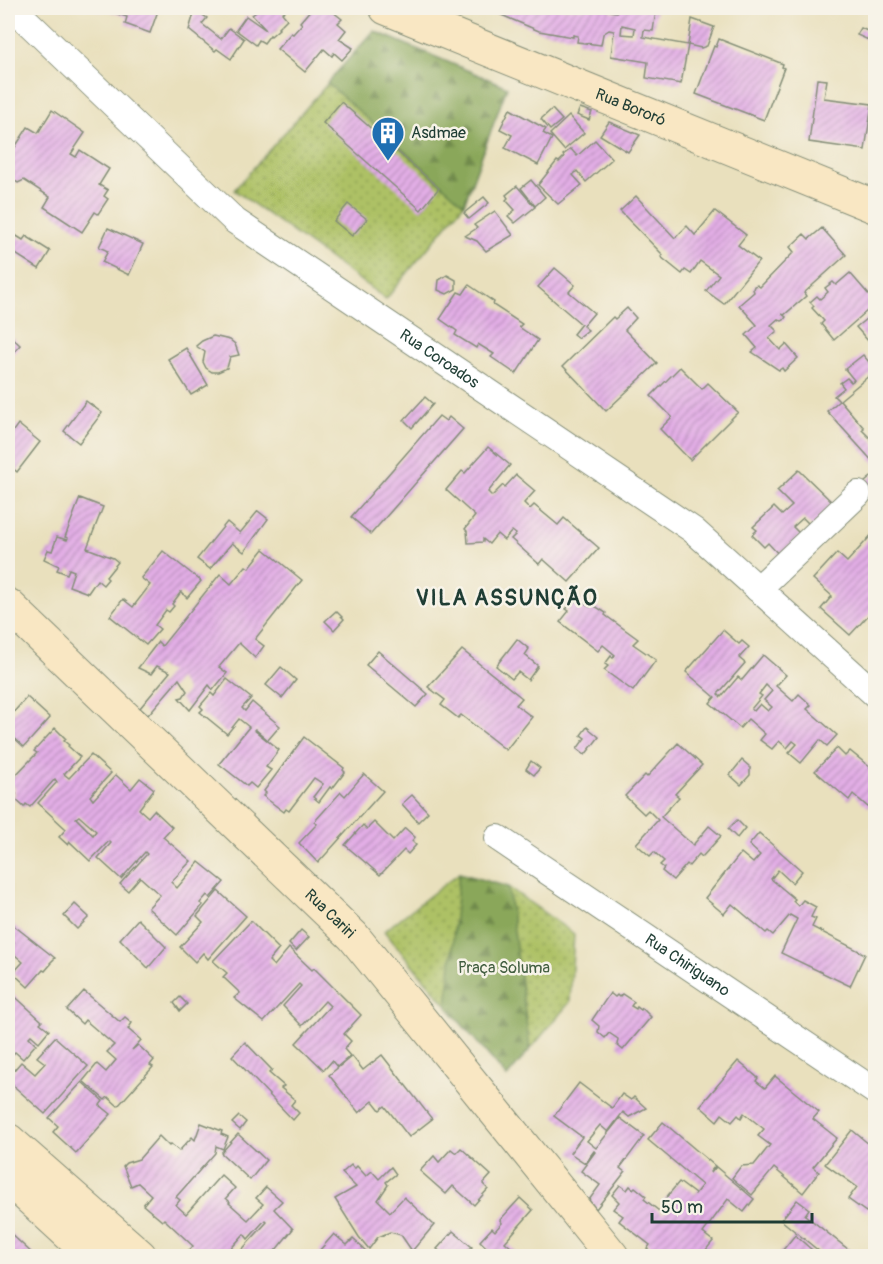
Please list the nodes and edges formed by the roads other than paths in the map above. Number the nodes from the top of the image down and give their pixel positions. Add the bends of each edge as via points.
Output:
1 (13, 8) edge
2 (386, 8) edge
3 (876, 207) edge
4 (858, 494) dead end
5 (758, 589) junction
6 (8, 605) edge
7 (876, 695) edge
8 (498, 838) dead end
9 (876, 1092) edge
10 (8, 1140) edge
11 (8, 1178) edge
12 (93, 1257) edge
13 (140, 1257) edge
14 (612, 1257) edge

1 - 5 street, Rua Coroados via 235,221 693,530
2 - 3 street, Rua Bororó
4 - 5 street
5 - 7 street, Rua Coroados
6 - 14 street, Rua Cariri via 353,936
8 - 9 street, Rua Chiriguano
10 - 13 street
11 - 12 street

